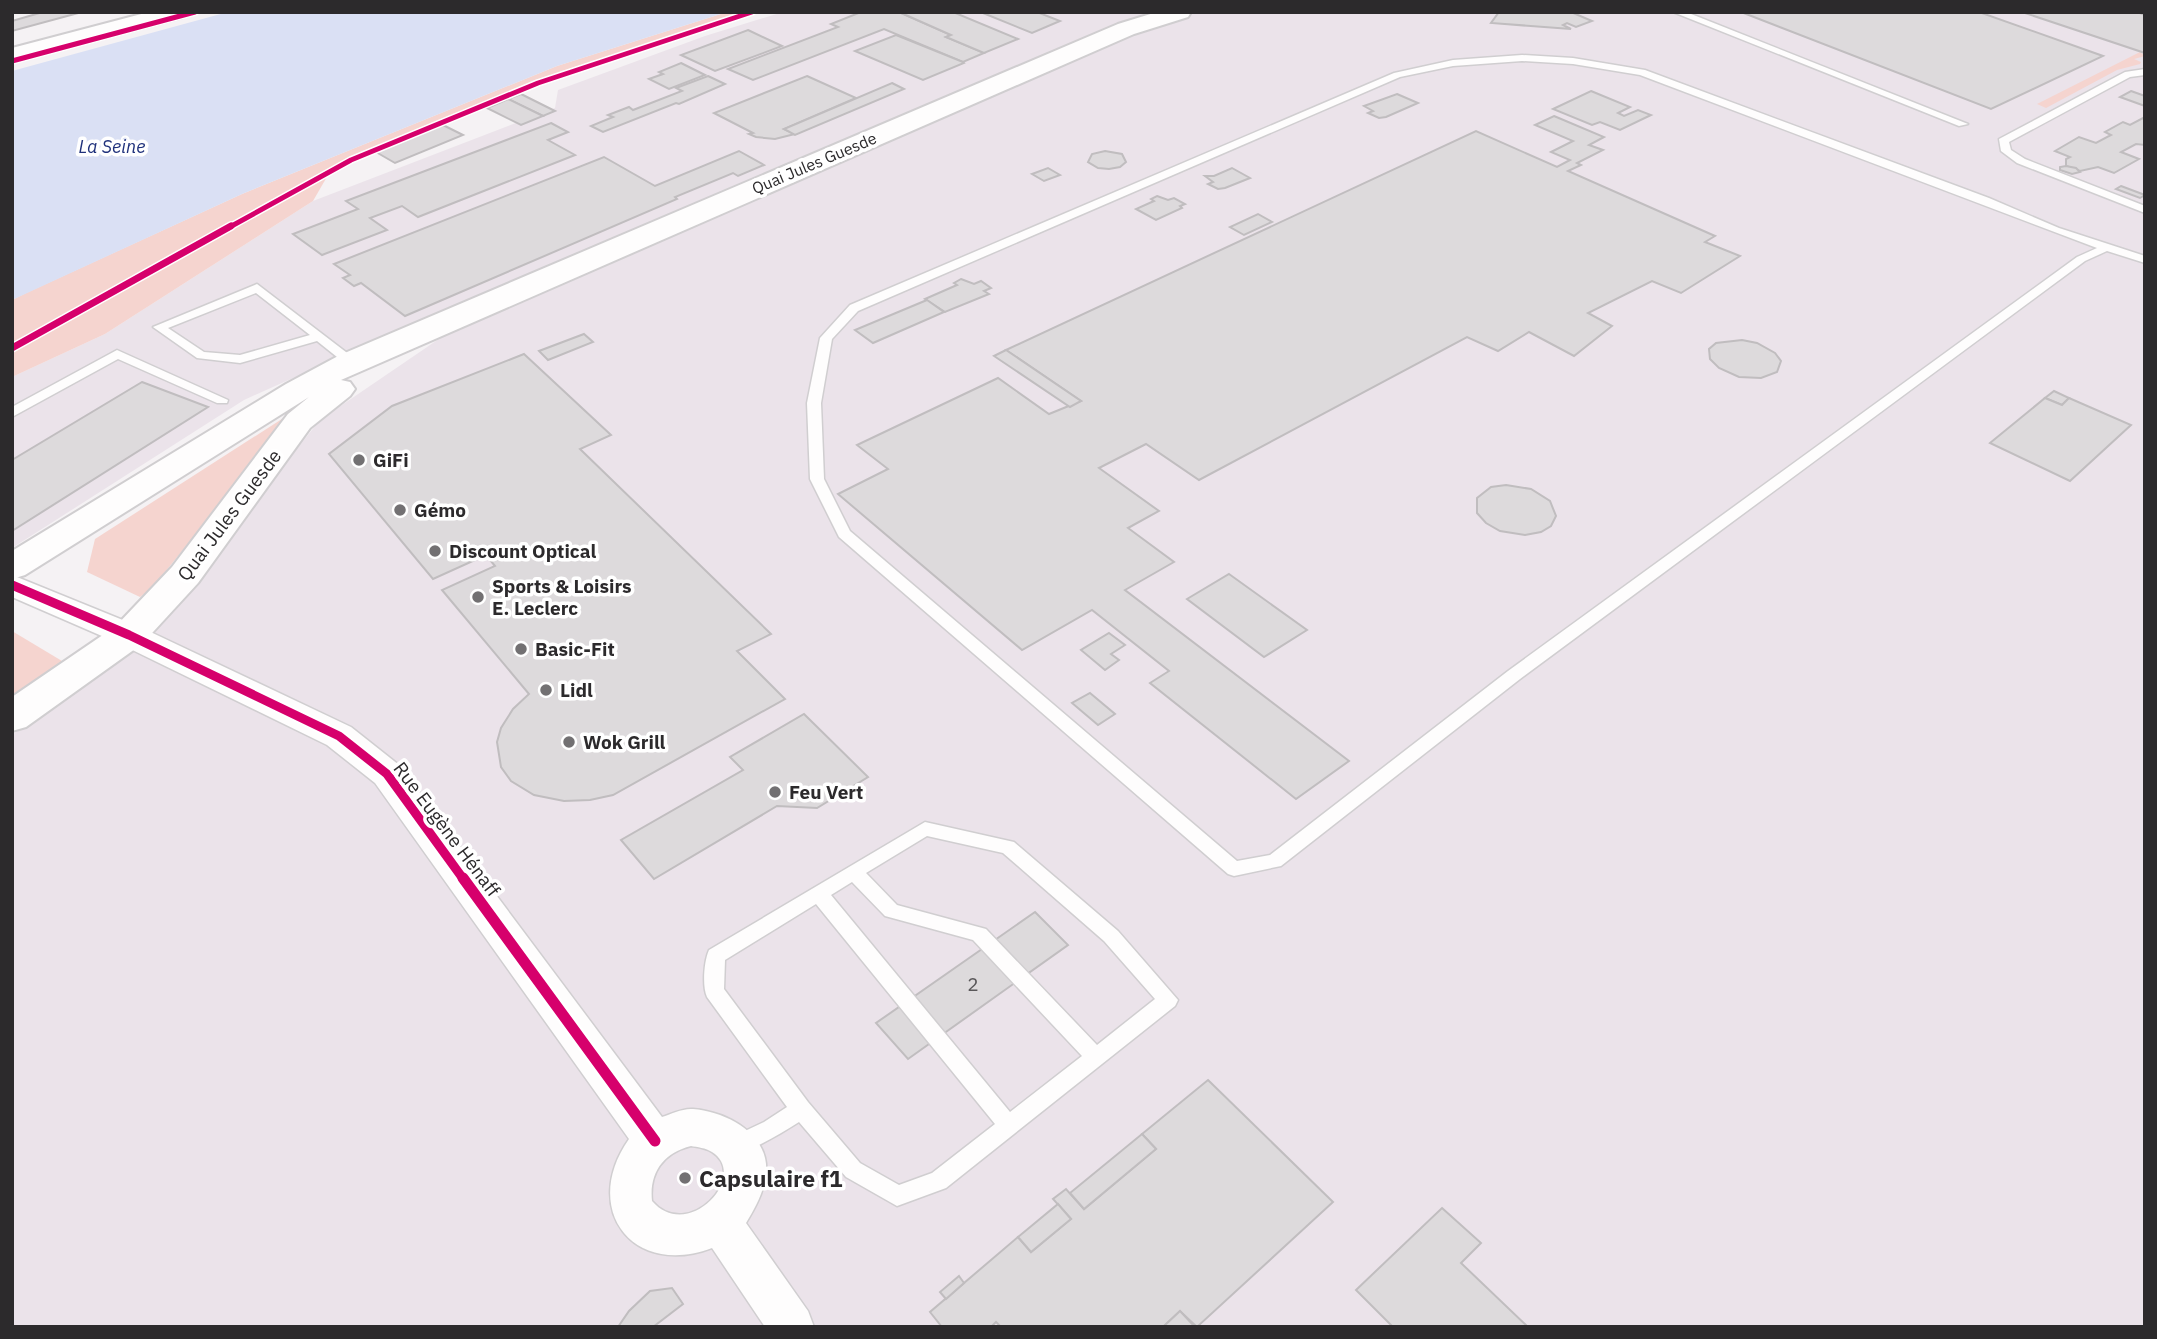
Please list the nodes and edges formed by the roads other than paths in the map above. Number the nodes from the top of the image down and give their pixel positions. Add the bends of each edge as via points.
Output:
1 (157, 12) edge
2 (175, 12) edge
3 (1180, 12) edge
4 (1677, 12) edge
5 (12, 52) edge
6 (2145, 72) edge
7 (1963, 124) dead end
8 (2145, 210) edge
9 (2105, 248) junction
10 (2145, 260) edge
11 (450, 319) junction
12 (318, 337) junction
13 (351, 362) junction
14 (222, 400) dead end
15 (12, 413) edge
16 (12, 567) edge
17 (12, 585) edge
18 (130, 635) junction
19 (12, 717) edge
20 (854, 872) junction
21 (818, 893) junction
22 (1096, 1057) junction
23 (801, 1109) junction
24 (1009, 1126) junction
25 (655, 1141) junction
26 (737, 1145) junction
27 (719, 1222) junction
28 (792, 1327) edge

1 - 5 main road
2 - 5 main road
3 - 11 main road, Quai Jules Guesde via 1126,29
4 - 7 lane
6 - 8 lane via 2129,74 2003,141 2006,150 2021,161
9 - 9 lane via 1642,72 1522,58 1453,63 1397,75 854,308 827,338 814,403 817,479 844,534 1234,869 1275,861 1644,579 2081,258
9 - 10 lane
11 - 13 main road, Quai Jules Guesde
11 - 18 main road, Quai Jules Guesde via 374,362 299,421 186,576
12 - 12 lane via 257,288 159,327 201,355 240,359
12 - 13 lane
13 - 16 main road, Quai Jules Guesde
14 - 15 lane via 117,354
17 - 18 street, Rue Eugène Hénaff
18 - 19 main road, Quai Jules Guesde
18 - 25 street, Rue Eugène Hénaff via 339,736 387,775
20 - 21 lane
20 - 22 lane via 891,911 979,934
20 - 22 lane via 925,829 1009,847 1111,936 1168,1000
21 - 23 lane via 716,956 713,991
21 - 24 lane
22 - 24 lane
23 - 24 lane via 853,1170 897,1196 939,1181
23 - 26 lane
25 - 26 street via 691,1127 725,1134
25 - 27 street via 642,1154 631,1178 630,1203 636,1218 648,1229 683,1237
26 - 27 street via 744,1156 745,1184 736,1204
27 - 28 street

